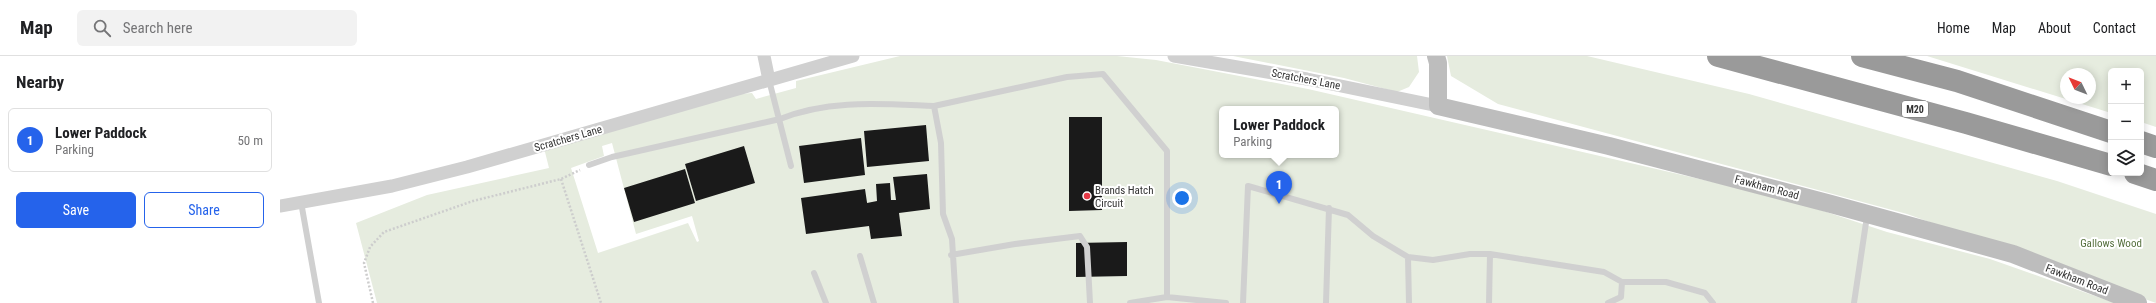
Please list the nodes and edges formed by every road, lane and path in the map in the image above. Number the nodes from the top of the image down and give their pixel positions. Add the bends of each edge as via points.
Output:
1 (764, 56) edge
2 (853, 56) edge
3 (1174, 56) edge
4 (1436, 56) edge
5 (1718, 56) edge
6 (1862, 56) edge
7 (769, 80) junction
8 (934, 106) junction
9 (1438, 106) junction
10 (780, 119) junction
11 (2108, 131) edge
12 (2144, 143) edge
13 (2156, 147) edge
14 (2108, 164) edge
15 (589, 165) joint
16 (791, 166) dead end
17 (2144, 176) edge
18 (561, 179) junction
19 (2156, 180) edge
20 (301, 202) junction
21 (280, 206) edge
22 (1329, 208) junction
23 (1868, 214) junction
24 (1490, 254) junction
25 (952, 255) junction
26 (860, 256) dead end
27 (1408, 257) junction
28 (814, 273) dead end
29 (1622, 282) junction
30 (1167, 297) junction
31 (318, 303) edge
32 (373, 303) edge
33 (601, 303) edge
34 (826, 303) edge
35 (874, 303) edge
36 (956, 303) edge
37 (1090, 303) edge
38 (1130, 303) edge
39 (1226, 303) edge
40 (1242, 303) edge
41 (1326, 303) edge
42 (1409, 303) edge
43 (1489, 303) edge
44 (1608, 303) edge
45 (1713, 303) edge
46 (1854, 303) edge
47 (2138, 303) edge

1 - 7 street
2 - 7 street, Scratchers Lane
3 - 9 street, Scratchers Lane via 1307,79
4 - 9 street
5 - 14 highway, M20
6 - 11 highway via 1956,81
7 - 10 lane
7 - 20 street, Scratchers Lane via 467,167 392,186
8 - 10 lane via 859,103 801,111
8 - 25 lane via 941,143 943,214 952,239
8 - 30 lane via 1067,77 1103,74 1167,151
9 - 23 street, Fawkham Road via 1609,146
10 - 15 lane via 612,157
10 - 16 lane
12 - 13 highway
15 - 18 path
17 - 19 highway
18 - 32 path via 474,201 384,232 370,247 364,263
18 - 33 path
20 - 21 street, Scratchers Lane
20 - 31 lane
22 - 27 lane via 1348,215 1373,236
22 - 40 lane via 1248,186
22 - 41 lane
23 - 46 lane
23 - 47 street, Fawkham Road via 2012,254
24 - 27 lane via 1470,254 1433,260
24 - 29 lane via 1604,272
24 - 43 lane
25 - 36 lane
25 - 37 lane via 1080,236 1087,247
26 - 35 lane
27 - 42 lane
28 - 34 lane
29 - 44 lane via 1621,297
29 - 45 lane via 1666,282 1705,293
30 - 38 lane
30 - 39 lane

